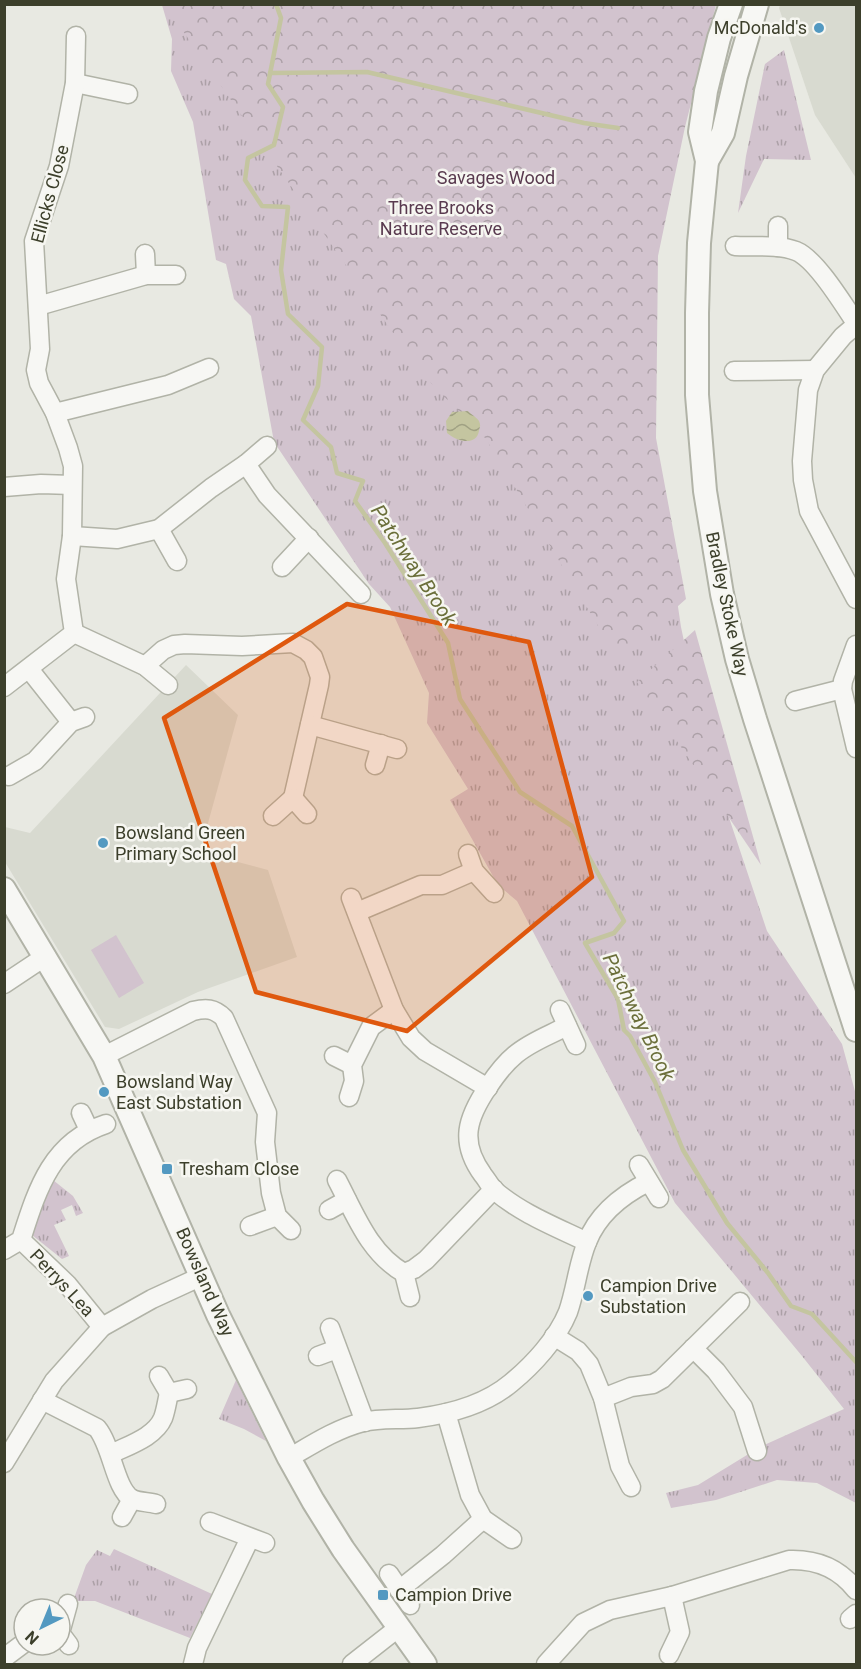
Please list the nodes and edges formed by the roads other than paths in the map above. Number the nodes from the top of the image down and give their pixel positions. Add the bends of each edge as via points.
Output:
1 (731, 4) edge
2 (757, 4) edge
3 (76, 36) dead end
4 (75, 83) junction
5 (128, 93) dead end
6 (707, 161) junction
7 (778, 226) dead end
8 (735, 246) dead end
9 (778, 247) junction
10 (146, 254) dead end
11 (146, 275) junction
12 (176, 275) dead end
13 (38, 306) junction
14 (856, 324) edge
15 (209, 368) dead end
16 (815, 370) junction
17 (734, 371) dead end
18 (55, 413) junction
19 (267, 446) dead end
20 (246, 464) junction
21 (72, 484) junction
22 (4, 487) edge
23 (159, 529) junction
24 (72, 536) junction
25 (309, 538) junction
26 (177, 561) dead end
27 (282, 567) dead end
28 (361, 594) dead end
29 (856, 599) edge
30 (74, 633) junction
31 (856, 645) edge
32 (145, 666) junction
33 (29, 669) junction
34 (168, 685) dead end
35 (4, 687) edge
36 (842, 689) junction
37 (795, 701) dead end
38 (310, 725) junction
39 (856, 748) edge
40 (375, 765) dead end
41 (9, 776) dead end
42 (293, 798) junction
43 (307, 814) dead end
44 (273, 816) dead end
45 (4, 889) edge
46 (494, 893) dead end
47 (46, 956) junction
48 (4, 984) edge
49 (394, 1010) junction
50 (856, 1030) edge
51 (576, 1045) dead end
52 (104, 1056) junction
53 (334, 1056) dead end
54 (352, 1065) junction
55 (488, 1088) junction
56 (349, 1097) dead end
57 (81, 1113) dead end
58 (639, 1165) dead end
59 (337, 1180) dead end
60 (648, 1182) junction
61 (494, 1189) junction
62 (659, 1198) dead end
63 (347, 1200) junction
64 (329, 1210) dead end
65 (277, 1216) junction
66 (250, 1226) dead end
67 (291, 1230) dead end
68 (21, 1240) junction
69 (587, 1242) junction
70 (4, 1250) edge
71 (404, 1273) junction
72 (202, 1276) junction
73 (410, 1298) dead end
74 (740, 1302) dead end
75 (102, 1327) junction
76 (330, 1328) dead end
77 (554, 1336) junction
78 (338, 1348) junction
79 (693, 1348) junction
80 (318, 1356) dead end
81 (159, 1376) dead end
82 (603, 1398) junction
83 (42, 1400) junction
84 (446, 1413) junction
85 (365, 1422) junction
86 (757, 1451) dead end
87 (111, 1454) junction
88 (289, 1458) junction
89 (4, 1463) edge
90 (631, 1487) dead end
91 (132, 1499) junction
92 (156, 1504) dead end
93 (122, 1517) dead end
94 (483, 1519) junction
95 (210, 1522) dead end
96 (512, 1539) dead end
97 (399, 1590) dead end
98 (856, 1590) edge
99 (672, 1596) junction
100 (398, 1629) junction
101 (669, 1655) dead end
102 (193, 1665) edge
103 (352, 1665) edge
104 (425, 1665) edge
105 (546, 1665) edge

1 - 6 street, Bradley Stoke Way via 706,91 700,132
2 - 6 street, Bradley Stoke Way via 723,133
3 - 4 street, Ellicks Close
4 - 5 street
4 - 13 street, Ellicks Close via 59,166 34,241
6 - 50 street, Bradley Stoke Way via 699,243 697,336 701,451 710,526 737,659
7 - 9 street
8 - 9 street
9 - 14 street via 806,257
10 - 11 street
11 - 12 street
11 - 13 street
13 - 18 street, Ellicks Close via 40,349 36,370
14 - 16 street
15 - 18 street via 195,384 168,386
16 - 17 street
16 - 29 street via 804,423 803,480 809,511
18 - 21 street, Ellicks Close via 73,466
19 - 20 street
20 - 23 street
20 - 25 street via 267,495
21 - 22 street
21 - 24 street, Ellicks Close
23 - 24 street via 117,539
23 - 26 street
24 - 30 street, Ellicks Close via 66,579
25 - 27 street
25 - 28 street
30 - 32 street
30 - 33 street
31 - 36 street
32 - 34 street
32 - 38 street via 174,645 293,643 313,657 320,677
33 - 35 street
33 - 41 street via 78,720 35,760
36 - 37 street
36 - 39 street
38 - 40 street via 389,747
38 - 42 street
42 - 43 street
42 - 44 street
45 - 47 street, Bowsland Way
46 - 49 street via 471,863 442,885 421,885 354,905
47 - 48 street
47 - 52 street, Bowsland Way
49 - 54 street via 371,1027
49 - 55 street via 418,1046
51 - 55 street via 563,1018 515,1054
52 - 65 street via 193,1011 217,1011 224,1018 267,1113 267,1169
52 - 72 street, Bowsland Way
53 - 54 street
54 - 56 street via 354,1081
55 - 61 street via 470,1117 468,1134 471,1152
57 - 68 street, Perrys Lea via 98,1127 76,1138 48,1170 35,1195
58 - 60 street
59 - 63 street
60 - 62 street
60 - 69 street via 621,1197
61 - 69 street via 523,1209
61 - 71 street via 426,1260
63 - 64 street
63 - 71 street via 368,1240 386,1261
65 - 66 street
65 - 67 street
68 - 70 street, Perrys Lea
68 - 75 street, Perrys Lea via 67,1284
69 - 77 street via 567,1314
71 - 73 street
72 - 75 street
72 - 88 street, Bowsland Way
74 - 79 street
75 - 83 street via 68,1363
76 - 78 street
77 - 82 street via 578,1351 589,1364
77 - 84 street via 509,1385
78 - 80 street
78 - 85 street
79 - 82 street via 662,1379
79 - 86 street via 743,1407
81 - 87 street via 178,1391 157,1428
82 - 90 street via 613,1470
83 - 87 street via 96,1428
83 - 89 street
84 - 85 street
84 - 94 street via 470,1495
85 - 88 street via 340,1429
87 - 91 street via 121,1487
88 - 100 street, Bowsland Way via 337,1539
91 - 92 street
91 - 93 street
94 - 96 street
94 - 97 street
95 - 102 street via 258,1540 196,1648
98 - 99 street via 830,1567 803,1559 749,1564
99 - 101 street via 680,1632
99 - 105 street via 610,1610 583,1623
100 - 103 street
100 - 104 street, Bowsland Way

